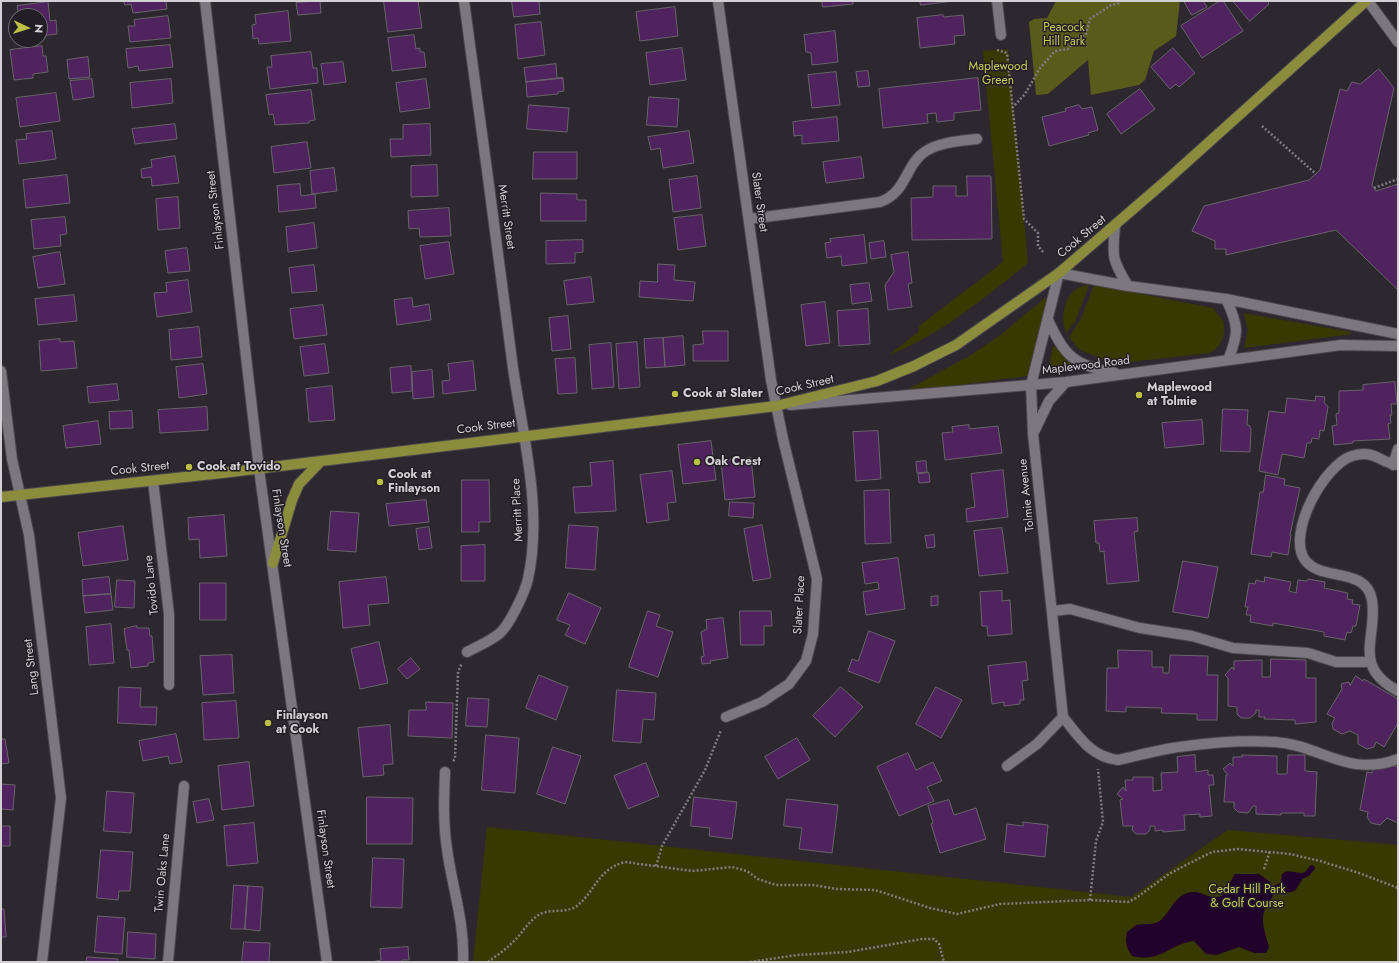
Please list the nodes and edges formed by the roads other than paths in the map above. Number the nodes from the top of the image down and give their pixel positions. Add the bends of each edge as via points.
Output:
1 (205, 1) edge
2 (464, 1) edge
3 (718, 1) edge
4 (997, 1) edge
5 (1367, 1) edge
6 (1001, 36) road end
7 (1398, 42) edge
8 (977, 139) dead end
9 (748, 219) junction
10 (1115, 226) junction
11 (1059, 273) junction
12 (1128, 286) junction
13 (1226, 299) junction
14 (1048, 320) junction
15 (1398, 334) edge
16 (1398, 346) edge
17 (1228, 360) junction
18 (1, 371) edge
19 (1122, 374) junction
20 (1066, 382) junction
21 (1031, 386) junction
22 (776, 406) junction
23 (1034, 434) junction
24 (524, 436) junction
25 (1398, 449) edge
26 (321, 461) junction
27 (1396, 465) edge
28 (259, 469) junction
29 (153, 481) junction
30 (20, 495) junction
31 (1, 497) edge
32 (273, 563) junction
33 (1053, 611) junction
34 (467, 652) road end
35 (1371, 662) junction
36 (169, 685) dead end
37 (1398, 691) edge
38 (1063, 716) junction
39 (726, 717) road end
40 (1398, 759) edge
41 (1007, 766) dead end
42 (445, 772) road end
43 (184, 786) dead end
44 (42, 962) edge
45 (168, 962) edge
46 (327, 962) edge
47 (463, 962) edge

1 - 28 street, Finlayson Street
2 - 24 street, Merritt Street
3 - 9 street, Slater Street
4 - 6 street
5 - 7 street
5 - 10 main road, Cook Street
8 - 9 street via 954,142 926,151 919,157 898,191 887,200
9 - 22 street, Slater Street
10 - 11 main road, Cook Street
10 - 12 street via 1115,265
11 - 12 street
11 - 14 street, Tolmie Avenue
11 - 22 main road, Cook Street via 956,345 914,366 877,381
12 - 13 street
13 - 15 street
13 - 17 street via 1236,319 1236,340
14 - 19 street via 1061,347 1072,357 1090,367
14 - 21 street, Tolmie Avenue
16 - 17 street, Maplewood Road via 1341,346
17 - 19 street, Maplewood Road
18 - 30 street, Lang Street via 12,459
19 - 20 street, Maplewood Road
20 - 21 street, Maplewood Road
20 - 23 street via 1049,401
21 - 22 street, Maplewood Road
21 - 23 street, Tolmie Avenue
22 - 24 main road, Cook Street
22 - 39 street, Slater Place via 817,579 813,634 806,661 789,684 762,702
23 - 33 street, Tolmie Avenue
24 - 26 main road, Cook Street
24 - 34 street, Merritt Place via 534,522 528,581 517,607 500,633
25 - 27 street
26 - 28 main road, Cook Street
26 - 32 main road via 299,484
27 - 35 street via 1372,454 1351,456 1339,463 1310,502 1300,536 1305,560 1311,566 1350,577 1368,589 1372,600 1369,640
28 - 29 main road, Cook Street
28 - 32 street, Finlayson Street
29 - 30 main road, Cook Street
29 - 36 street, Tovido Lane via 168,614
30 - 31 main road, Cook Street
30 - 44 street, Lang Street via 29,535 61,798
32 - 46 street, Finlayson Street
33 - 35 street via 1070,609 1140,628 1192,636 1233,648 1308,653 1336,662
33 - 38 street, Tolmie Avenue
35 - 37 street via 1380,678
38 - 40 street via 1097,754 1118,760 1185,746 1275,742 1293,745 1356,765
38 - 41 street via 1037,744
42 - 47 street via 444,817 447,850 461,919
43 - 45 street, Twin Oaks Lane

